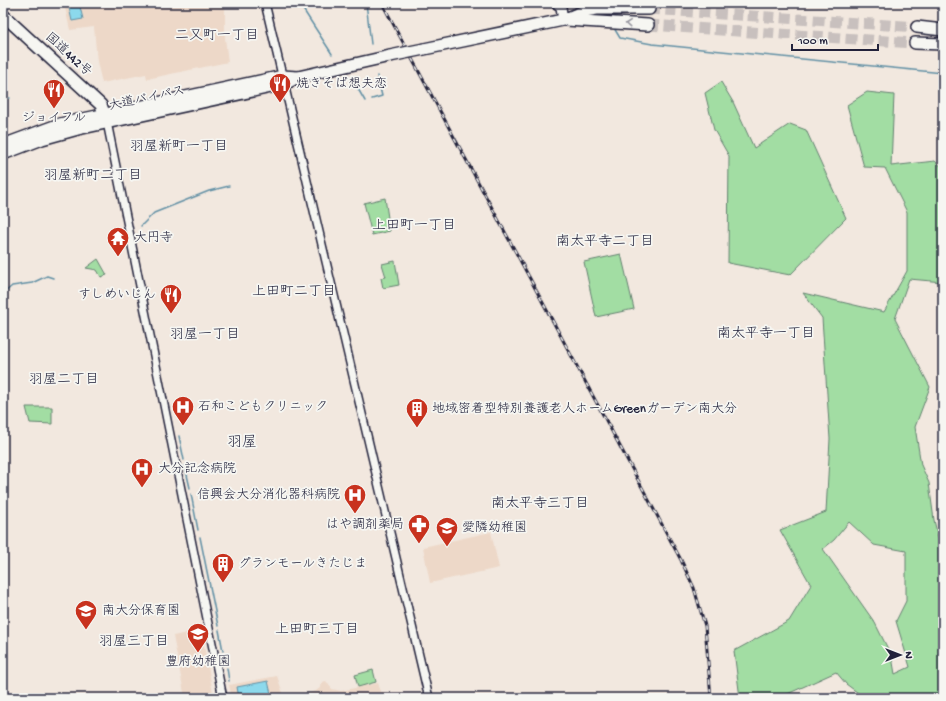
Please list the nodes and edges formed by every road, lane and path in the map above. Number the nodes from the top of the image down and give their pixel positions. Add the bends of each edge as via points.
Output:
1 (265, 3) edge
2 (556, 3) edge
3 (649, 9) tunnel mouth
4 (3, 15) edge
5 (563, 20) junction
6 (648, 25) tunnel mouth
7 (917, 27) tunnel mouth
8 (943, 30) edge
9 (915, 43) tunnel mouth
10 (943, 44) edge
11 (284, 80) junction
12 (106, 118) junction
13 (3, 145) edge
14 (3, 154) edge
15 (223, 698) edge
16 (430, 698) edge

1 - 11 street
2 - 5 main road via 561,7
3 - 5 highway, 大道バイパス via 597,9 584,11
4 - 12 highway, 国道442号 via 102,105
6 -> 5 highway, 大道バイパス
5 - 11 highway, 大道バイパス, bridge
7 - 8 highway
9 - 10 highway
11 - 12 highway, 大道バイパス
11 - 16 street
12 - 13 highway, 大道バイパス via 60,124
12 - 14 highway, 大道バイパス
12 - 15 street

